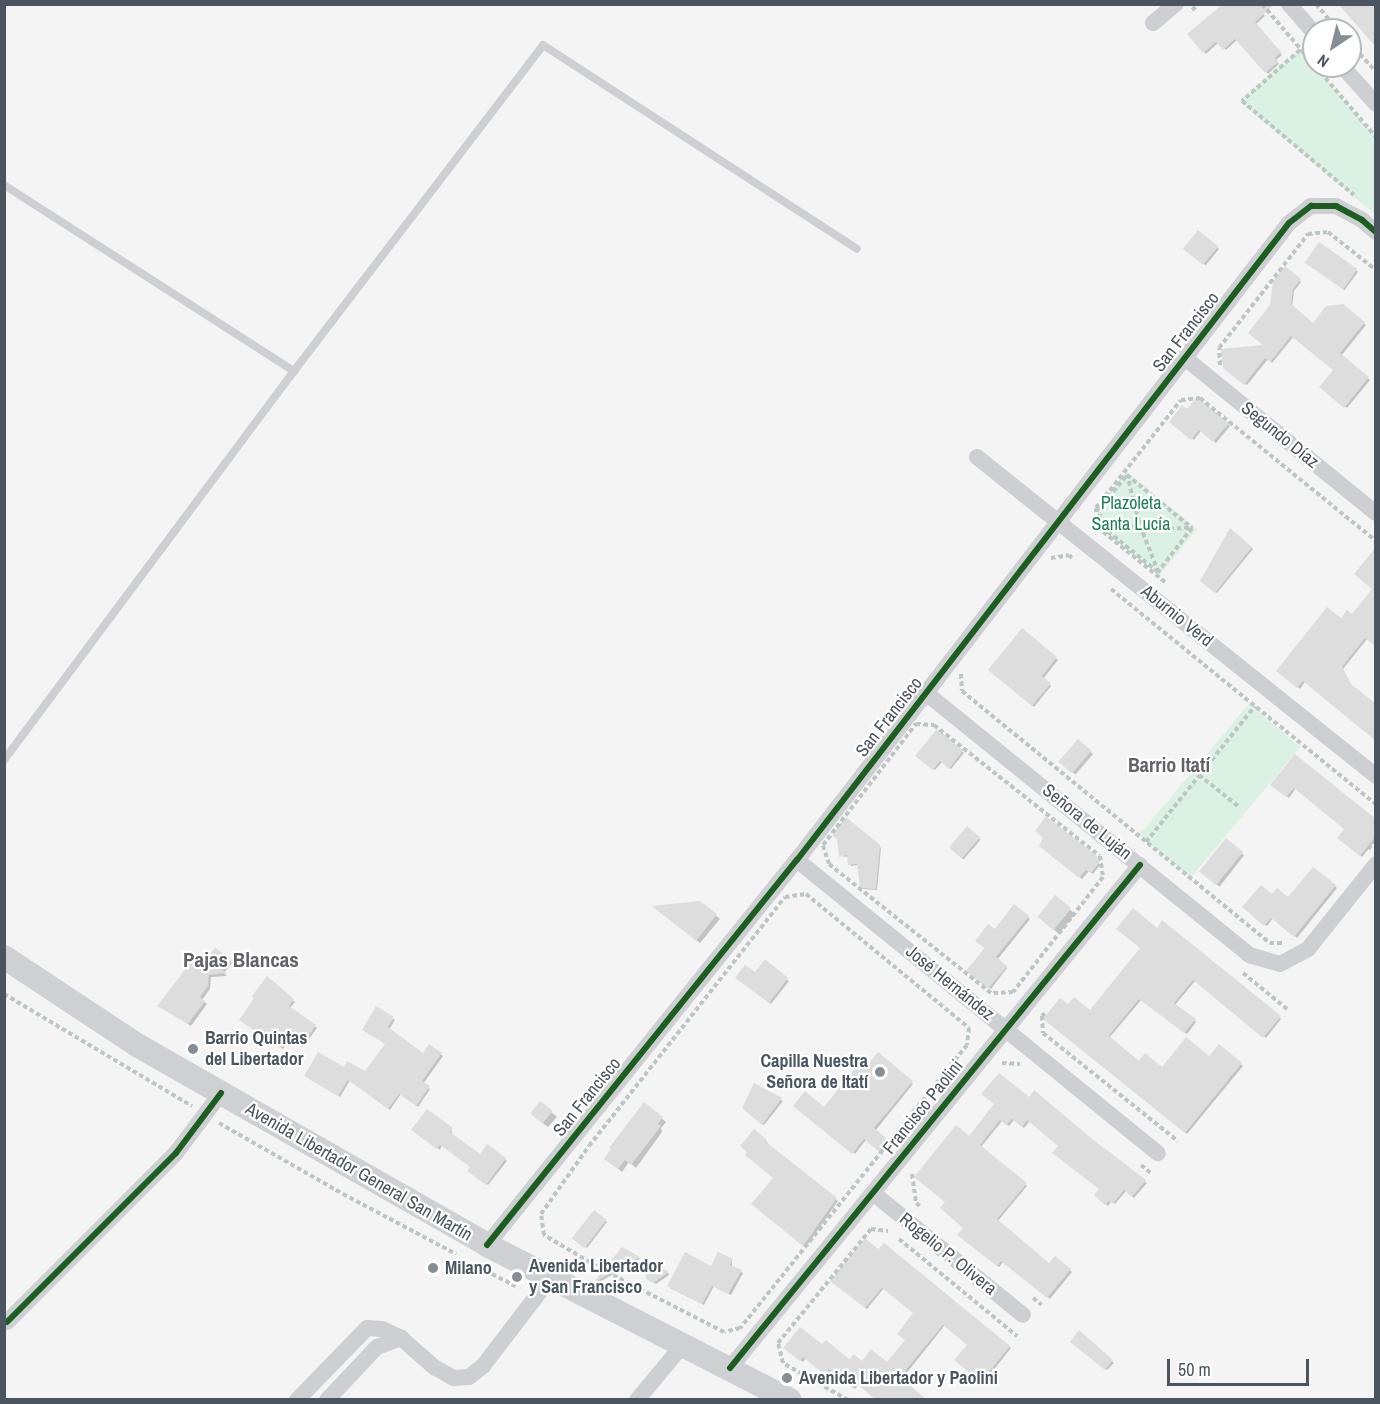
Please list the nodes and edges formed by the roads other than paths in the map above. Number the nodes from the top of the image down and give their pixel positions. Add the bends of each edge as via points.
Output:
1 (1176, 4) edge
2 (1289, 4) edge
3 (1302, 19) edge
4 (1153, 23) dead end
5 (1353, 78) edge
6 (1376, 104) edge
7 (4, 185) edge
8 (1376, 232) edge
9 (856, 249) dead end
10 (1185, 357) junction
11 (294, 371) junction
12 (977, 458) dead end
13 (1376, 513) edge
14 (1059, 522) junction
15 (926, 693) junction
16 (4, 760) edge
17 (1376, 776) edge
18 (797, 860) junction
19 (1368, 861) edge
20 (1140, 865) junction
21 (4, 957) edge
22 (1005, 1028) junction
23 (220, 1093) junction
24 (1158, 1153) dead end
25 (873, 1193) junction
26 (487, 1245) junction
27 (550, 1277) junction
28 (1023, 1315) dead end
29 (7, 1322) dead end
30 (401, 1338) junction
31 (682, 1346) junction
32 (730, 1368) junction
33 (297, 1400) edge
34 (327, 1400) edge
35 (636, 1400) edge
36 (790, 1400) edge

1 - 4 street
2 - 3 street
5 - 6 street
7 - 11 lane
8 - 10 street, San Francisco via 1336,206 1311,206 1289,223
9 - 11 lane via 543,45
10 - 13 street, Segundo Díaz
10 - 14 street, San Francisco
11 - 16 lane
12 - 14 street, Aburnio Verd
14 - 15 street, San Francisco
14 - 17 street, Aburnio Verd
15 - 18 street, San Francisco
15 - 20 street, Señora de Luján
18 - 22 street, José Hernández
18 - 26 street, San Francisco
19 - 20 street, Señora de Luján via 1308,949 1280,964 1249,955
20 - 22 street, Francisco Paolini
21 - 23 main road, Avenida Libertador General San Martín via 137,1045
22 - 24 street, José Hernández
22 - 25 street, Francisco Paolini
23 - 26 main road, Avenida Libertador General San Martín
23 - 29 street via 176,1154
25 - 28 street, Rogelio P. Olivera
25 - 32 street, Francisco Paolini
26 - 27 main road, Avenida Libertador General San Martín
27 - 30 street via 483,1366 469,1377 454,1378 434,1367
27 - 31 main road, Avenida Libertador General San Martín
30 - 33 street via 382,1329 367,1328
30 - 34 street via 377,1347
31 - 32 main road, Avenida Libertador General San Martín
31 - 35 street
32 - 36 main road, Avenida Libertador General San Martín

